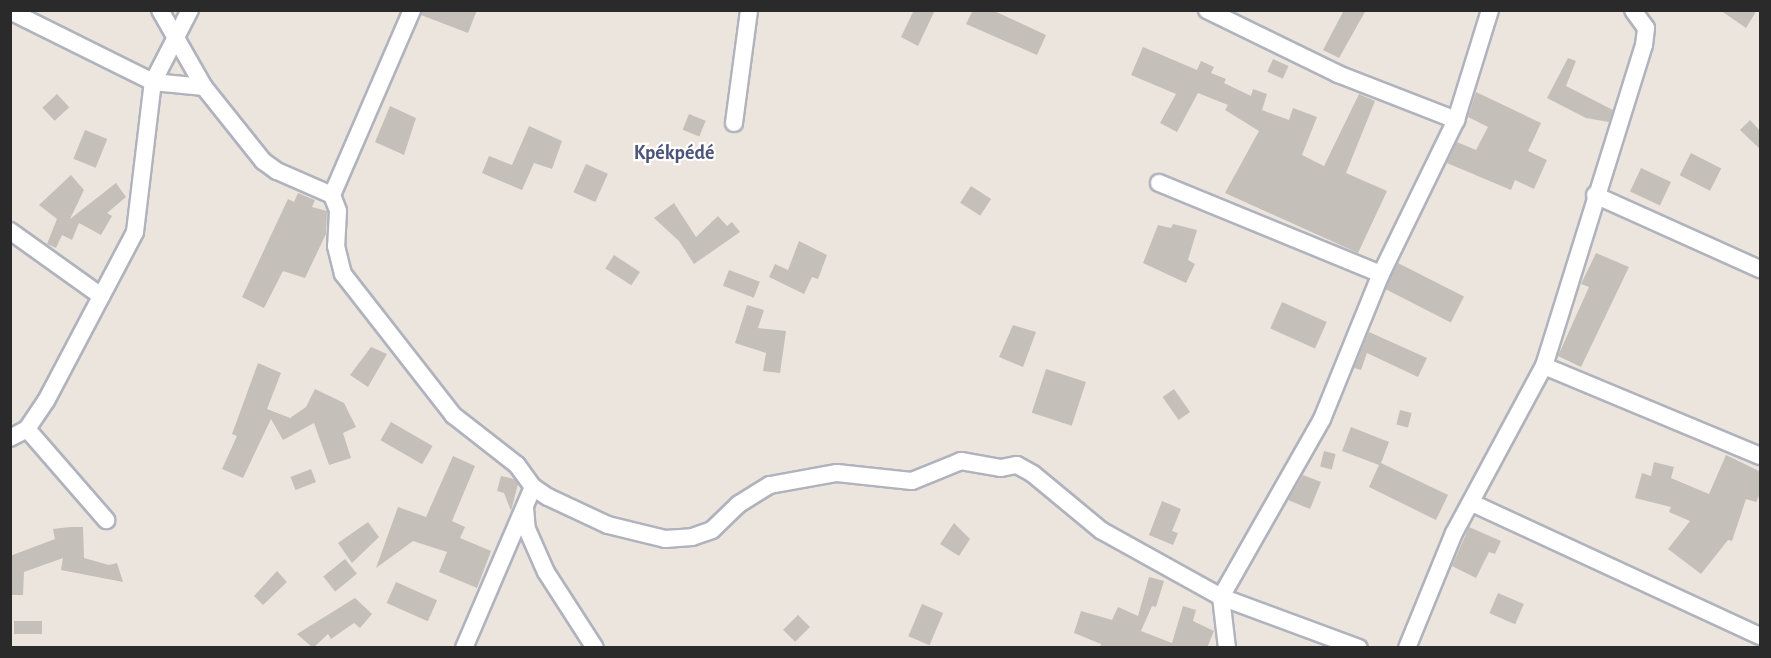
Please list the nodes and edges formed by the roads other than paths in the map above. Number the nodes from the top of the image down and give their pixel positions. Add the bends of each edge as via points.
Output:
1 (160, 10) edge
2 (190, 10) edge
3 (412, 10) edge
4 (749, 10) edge
5 (1207, 10) edge
6 (1490, 10) edge
7 (1633, 10) edge
8 (10, 11) edge
9 (177, 41) junction
10 (153, 82) junction
11 (204, 87) junction
12 (1456, 120) junction
13 (734, 123) dead end
14 (1159, 183) dead end
15 (332, 195) junction
16 (1595, 195) junction
17 (10, 231) edge
18 (1761, 269) edge
19 (1381, 274) junction
20 (101, 296) junction
21 (1544, 366) junction
22 (27, 429) junction
23 (10, 438) edge
24 (1761, 456) edge
25 (533, 487) junction
26 (1472, 504) junction
27 (525, 507) junction
28 (106, 520) dead end
29 (1221, 597) junction
30 (1761, 636) edge
31 (465, 648) edge
32 (595, 648) edge
33 (1227, 648) edge
34 (1359, 648) edge
35 (1407, 648) edge

1 - 9 street
2 - 9 street
3 - 15 street
4 - 13 street
5 - 12 street via 1338,74
6 - 12 street
7 - 16 street via 1646,28 1644,45
8 - 10 street
9 - 10 street via 162,59
9 - 11 street
10 - 11 street
10 - 20 street via 135,232
11 - 15 street via 263,161
12 - 19 street
14 - 19 street
15 - 25 street via 339,211 336,246 343,274 453,415 517,465
16 - 18 street
16 - 21 street
17 - 20 street
19 - 29 street via 1322,419
20 - 22 street via 66,367
21 - 24 street
21 - 26 street
22 - 23 street
22 - 28 street
25 - 27 street
25 - 29 street via 608,525 665,539 692,537 712,530 746,499 770,485 837,473 912,481 961,461 1001,468 1017,465 1034,474 1102,531
26 - 30 street
26 - 35 street via 1454,533
27 - 31 street
27 - 32 street via 527,529 546,572
29 - 33 street
29 - 34 street

